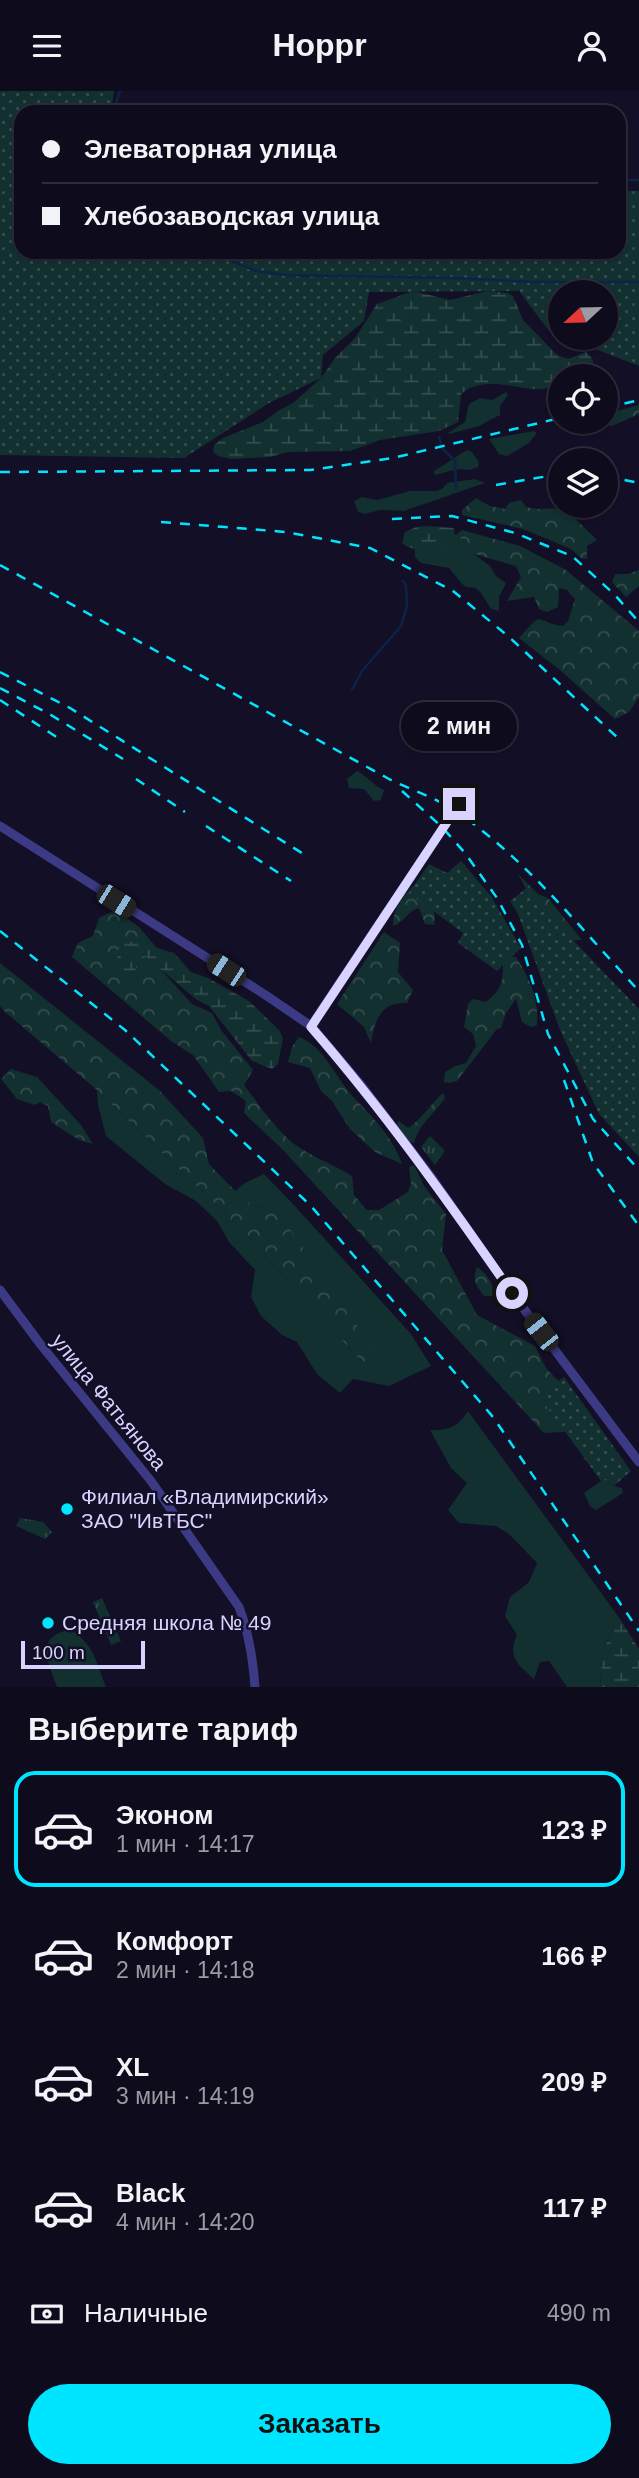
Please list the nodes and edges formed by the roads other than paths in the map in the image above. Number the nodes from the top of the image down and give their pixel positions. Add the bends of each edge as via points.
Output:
1 (459, 804) dead end
2 (0, 826) edge
3 (311, 1027) junction
4 (0, 1290) edge
5 (639, 1462) edge
6 (255, 1687) edge

1 - 3 street
2 - 3 street
3 - 5 street via 432,1178
4 - 6 street, улица Фатьянова via 151,1481 239,1607

